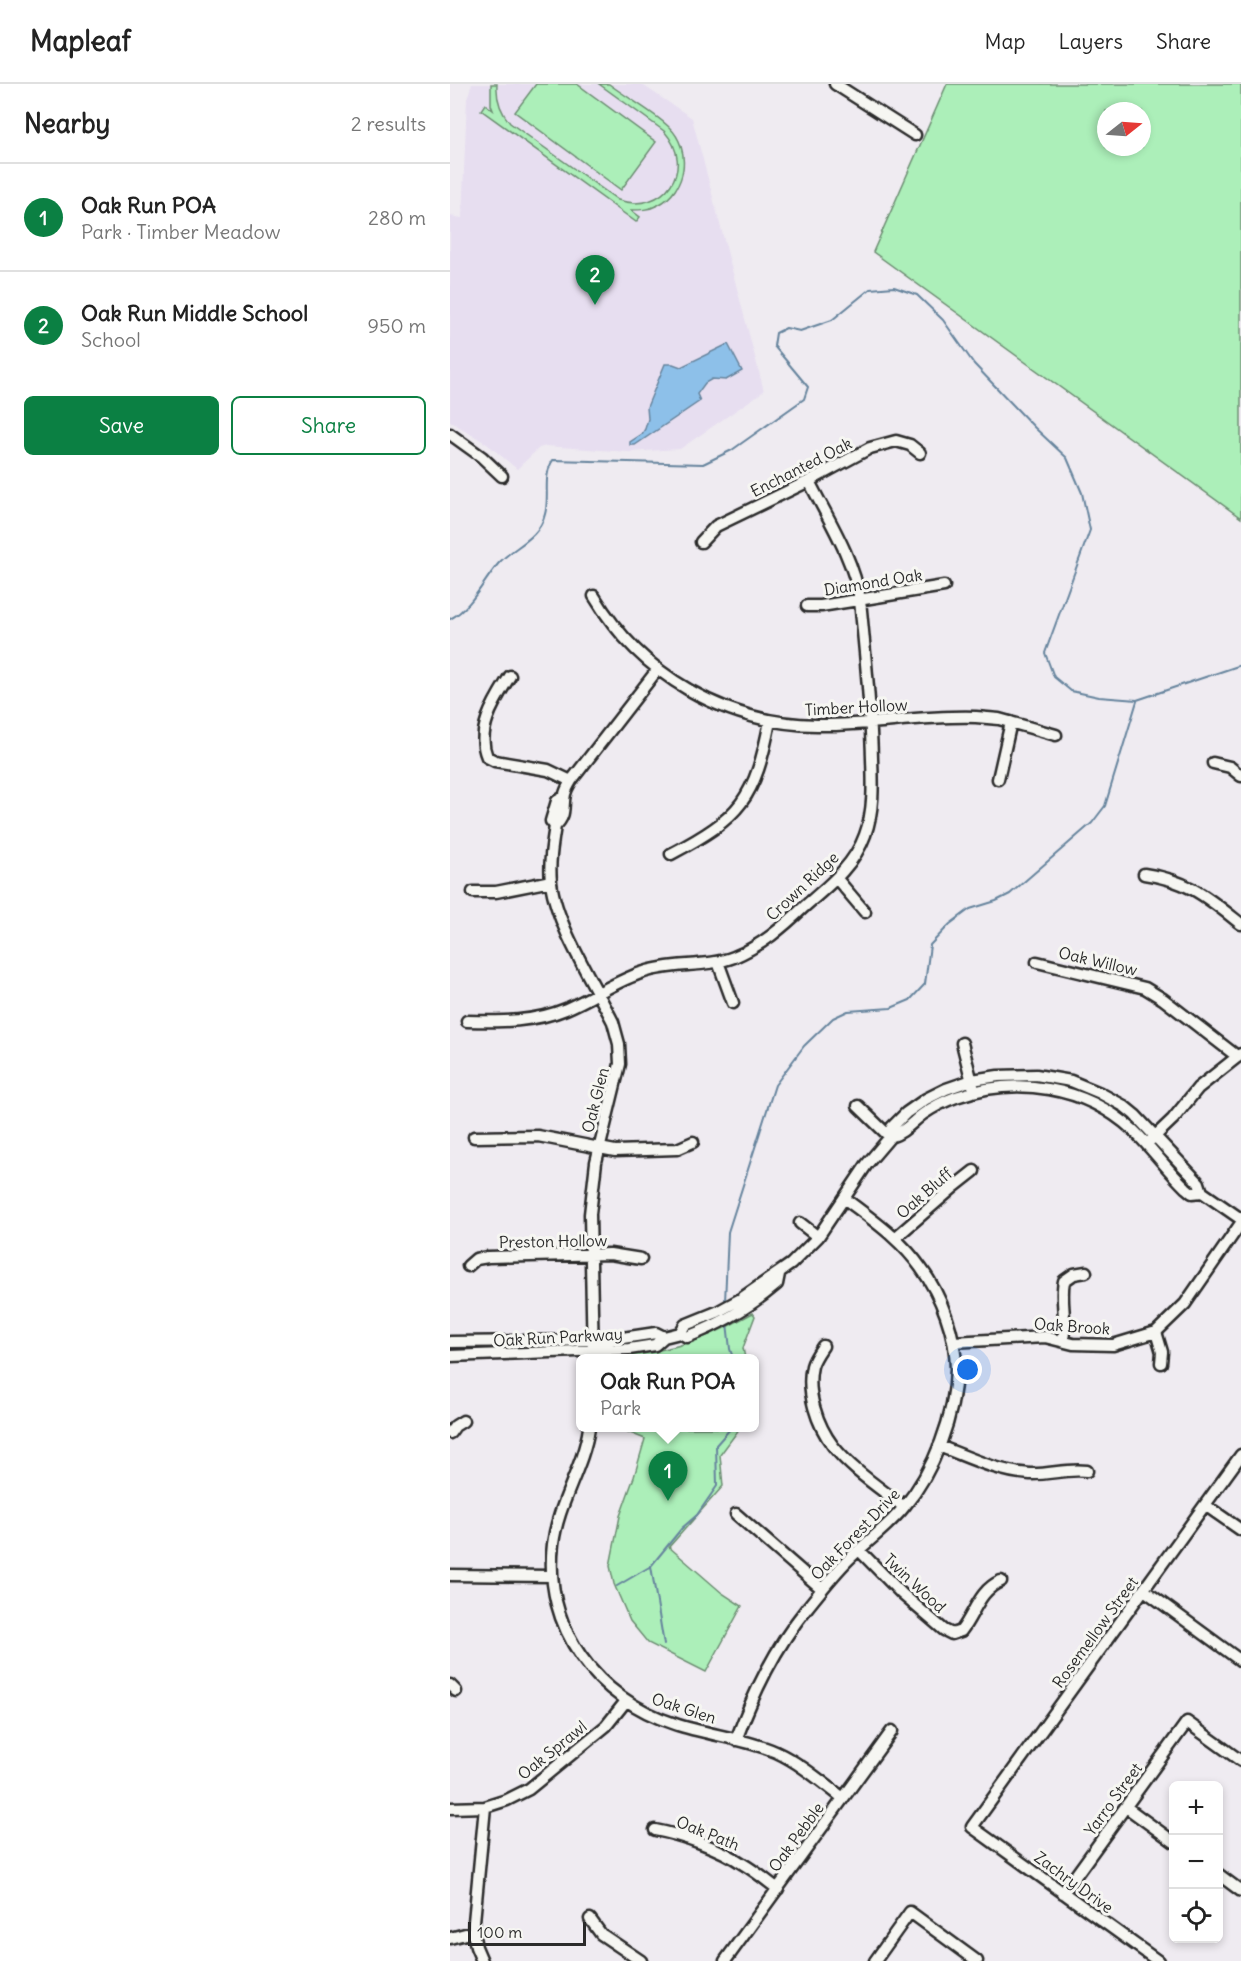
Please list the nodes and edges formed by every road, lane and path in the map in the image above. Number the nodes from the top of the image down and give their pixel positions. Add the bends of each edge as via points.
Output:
1 (835, 84) edge
2 (915, 135) dead end
3 (450, 434) edge
4 (920, 453) dead end
5 (502, 476) dead end
6 (809, 481) junction
7 (700, 542) dead end
8 (944, 586) dead end
9 (594, 596) dead end
10 (860, 600) junction
11 (807, 606) dead end
12 (658, 669) junction
13 (510, 676) dead end
14 (770, 721) junction
15 (872, 722) junction
16 (1011, 722) junction
17 (1056, 735) dead end
18 (1213, 763) dead end
19 (1241, 776) edge
20 (998, 779) dead end
21 (571, 781) junction
22 (671, 854) dead end
23 (1144, 874) dead end
24 (837, 879) junction
25 (551, 881) junction
26 (473, 892) dead end
27 (865, 912) dead end
28 (1241, 924) edge
29 (718, 962) junction
30 (1037, 962) dead end
31 (598, 993) junction
32 (734, 1003) dead end
33 (467, 1021) dead end
34 (962, 1043) dead end
35 (1240, 1055) edge
36 (972, 1080) junction
37 (975, 1092) junction
38 (858, 1106) dead end
39 (1156, 1136) junction
40 (474, 1137) dead end
41 (890, 1137) junction
42 (693, 1142) dead end
43 (1147, 1144) junction
44 (599, 1148) junction
45 (974, 1171) dead end
46 (1202, 1192) junction
47 (844, 1198) junction
48 (1241, 1221) edge
49 (800, 1222) dead end
50 (818, 1237) junction
51 (895, 1238) junction
52 (590, 1254) junction
53 (641, 1259) dead end
54 (468, 1266) dead end
55 (1086, 1272) dead end
56 (760, 1292) junction
57 (1156, 1332) junction
58 (680, 1333) junction
59 (1063, 1340) junction
60 (450, 1342) edge
61 (953, 1342) junction
62 (823, 1346) dead end
63 (592, 1349) edge
64 (450, 1356) edge
65 (1161, 1363) dead end
66 (463, 1421) dead end
67 (588, 1432) edge
68 (450, 1433) edge
69 (939, 1446) junction
70 (1241, 1455) edge
71 (1087, 1472) dead end
72 (1205, 1505) junction
73 (904, 1507) junction
74 (736, 1514) dead end
75 (1241, 1530) edge
76 (859, 1550) junction
77 (450, 1575) edge
78 (552, 1576) junction
79 (1000, 1581) dead end
80 (822, 1589) junction
81 (1144, 1590) junction
82 (1241, 1661) edge
83 (626, 1701) junction
84 (892, 1731) dead end
85 (736, 1740) junction
86 (1241, 1761) edge
87 (843, 1798) junction
88 (485, 1807) junction
89 (1126, 1807) junction
90 (450, 1808) edge
91 (972, 1827) joint
92 (655, 1830) dead end
93 (1169, 1839) edge
94 (1223, 1878) edge
95 (778, 1889) junction
96 (1241, 1891) edge
97 (1063, 1893) junction
98 (590, 1919) dead end
99 (473, 1932) junction
100 (450, 1938) edge
101 (482, 1961) edge
102 (641, 1961) edge
103 (725, 1961) edge
104 (875, 1961) edge
105 (977, 1961) edge
106 (1158, 1961) edge

1 - 2 street
3 - 5 street
4 - 6 street, Enchanted Oak via 904,442 878,444
6 - 7 street, Enchanted Oak via 716,526
6 - 10 street, Crown Ridge via 852,566
8 - 10 street, Diamond Oak
9 - 12 street, Timber Hollow via 616,629
10 - 11 street, Diamond Oak
10 - 15 street, Crown Ridge
12 - 14 street, Timber Hollow via 708,701
12 - 21 street, Oak Glen
13 - 21 street via 487,721 487,756 495,761 548,770
14 - 15 street, Timber Hollow via 818,725
14 - 22 street via 758,772 746,798 720,825
15 - 16 street, Timber Hollow via 963,716
15 - 24 street, Crown Ridge via 872,809 866,834
16 - 17 street, Timber Hollow
16 - 20 street
18 - 19 street via 1230,767
21 - 25 street, Oak Glen via 564,797 557,801 551,820 555,826
23 - 28 street via 1196,890
24 - 27 street
24 - 29 street, Crown Ridge via 762,942
25 - 26 street via 496,892
25 - 31 street, Oak Glen via 561,920
29 - 31 street, Crown Ridge via 650,970
29 - 32 street
30 - 35 street, Oak Willow via 1145,988
31 - 33 street, Crown Ridge via 547,1016
31 - 44 street, Oak Glen via 613,1022 620,1053 616,1086
34 - 36 street
35 - 39 street via 1198,1088
36 - 37 street
36 - 39 street, Oak Run Parkway via 1024,1074 1071,1082 1124,1106
36 - 41 street, Oak Run Parkway via 917,1106 892,1127
37 - 41 street, Oak Run Parkway via 934,1107
37 - 43 street, Oak Run Parkway via 1020,1086 1066,1093 1110,1113
38 - 41 street
39 - 43 street
39 - 46 street, Oak Run Parkway via 1199,1183
40 - 44 street via 538,1136
41 - 47 street, Oak Run Parkway
42 - 44 street via 671,1149
43 - 46 street, Oak Run Parkway via 1186,1188
44 - 52 street, Oak Glen via 591,1197
45 - 51 street, Oak Bluff
46 - 48 street, Oak Run Parkway
47 - 50 street, Oak Run Parkway
47 - 51 street, Oak Forest Drive
48 - 57 street, Oak Brook via 1185,1304
49 - 50 street
50 - 56 street, Oak Run Parkway via 801,1256 772,1276
51 - 61 street, Oak Forest Drive via 934,1288
52 - 53 street, Preston Hollow
52 - 54 street, Preston Hollow via 488,1257 476,1259
52 - 63 street, Oak Glen
55 - 59 street via 1064,1281
56 - 58 street, Oak Run Parkway via 685,1325
56 - 58 street, Oak Run Parkway via 744,1311 687,1337
57 - 59 street, Oak Brook via 1113,1345
57 - 65 street
58 - 63 street, Oak Run Parkway via 664,1337 654,1345
59 - 61 street, Oak Brook via 1018,1337
60 - 63 street, Oak Run Parkway
61 - 69 street, Oak Forest Drive via 954,1393
62 - 73 street via 813,1364 811,1393 827,1437 850,1464
63 - 64 street, Oak Run Parkway
66 - 68 street
67 - 78 street, Oak Glen via 559,1517
69 - 71 street via 1016,1472
69 - 73 street, Oak Forest Drive via 925,1477
70 - 72 street, Rosemellow Street
72 - 75 street
72 - 81 street, Rosemellow Street
73 - 76 street, Oak Forest Drive
74 - 80 street
76 - 79 street, Twin Wood via 902,1594 952,1634 961,1631 984,1594
76 - 80 street, Oak Forest Drive
77 - 78 street
78 - 83 street, Oak Glen via 561,1614 578,1652 602,1682
80 - 85 street, Oak Forest Drive via 772,1661
81 - 82 street
81 - 91 street, Rosemellow Street
83 - 85 street, Oak Glen via 675,1724
83 - 88 street, Oak Sprawl via 606,1726 542,1780 518,1795
84 - 87 street, Oak Pebble
85 - 87 street, Oak Glen via 786,1758
86 - 89 street, Yarro Street via 1187,1722
87 - 95 street, Oak Pebble
88 - 90 street, Oak Sprawl
88 - 99 street
89 - 93 street
89 - 97 street, Yarro Street
91 - 97 street, Zachry Drive
92 - 95 street, Oak Path via 723,1853
94 - 96 street
95 - 103 street, Oak Pebble
97 - 106 street, Zachry Drive
98 - 102 street via 601,1934
99 - 100 street
99 - 101 street
104 - 105 street via 910,1912

